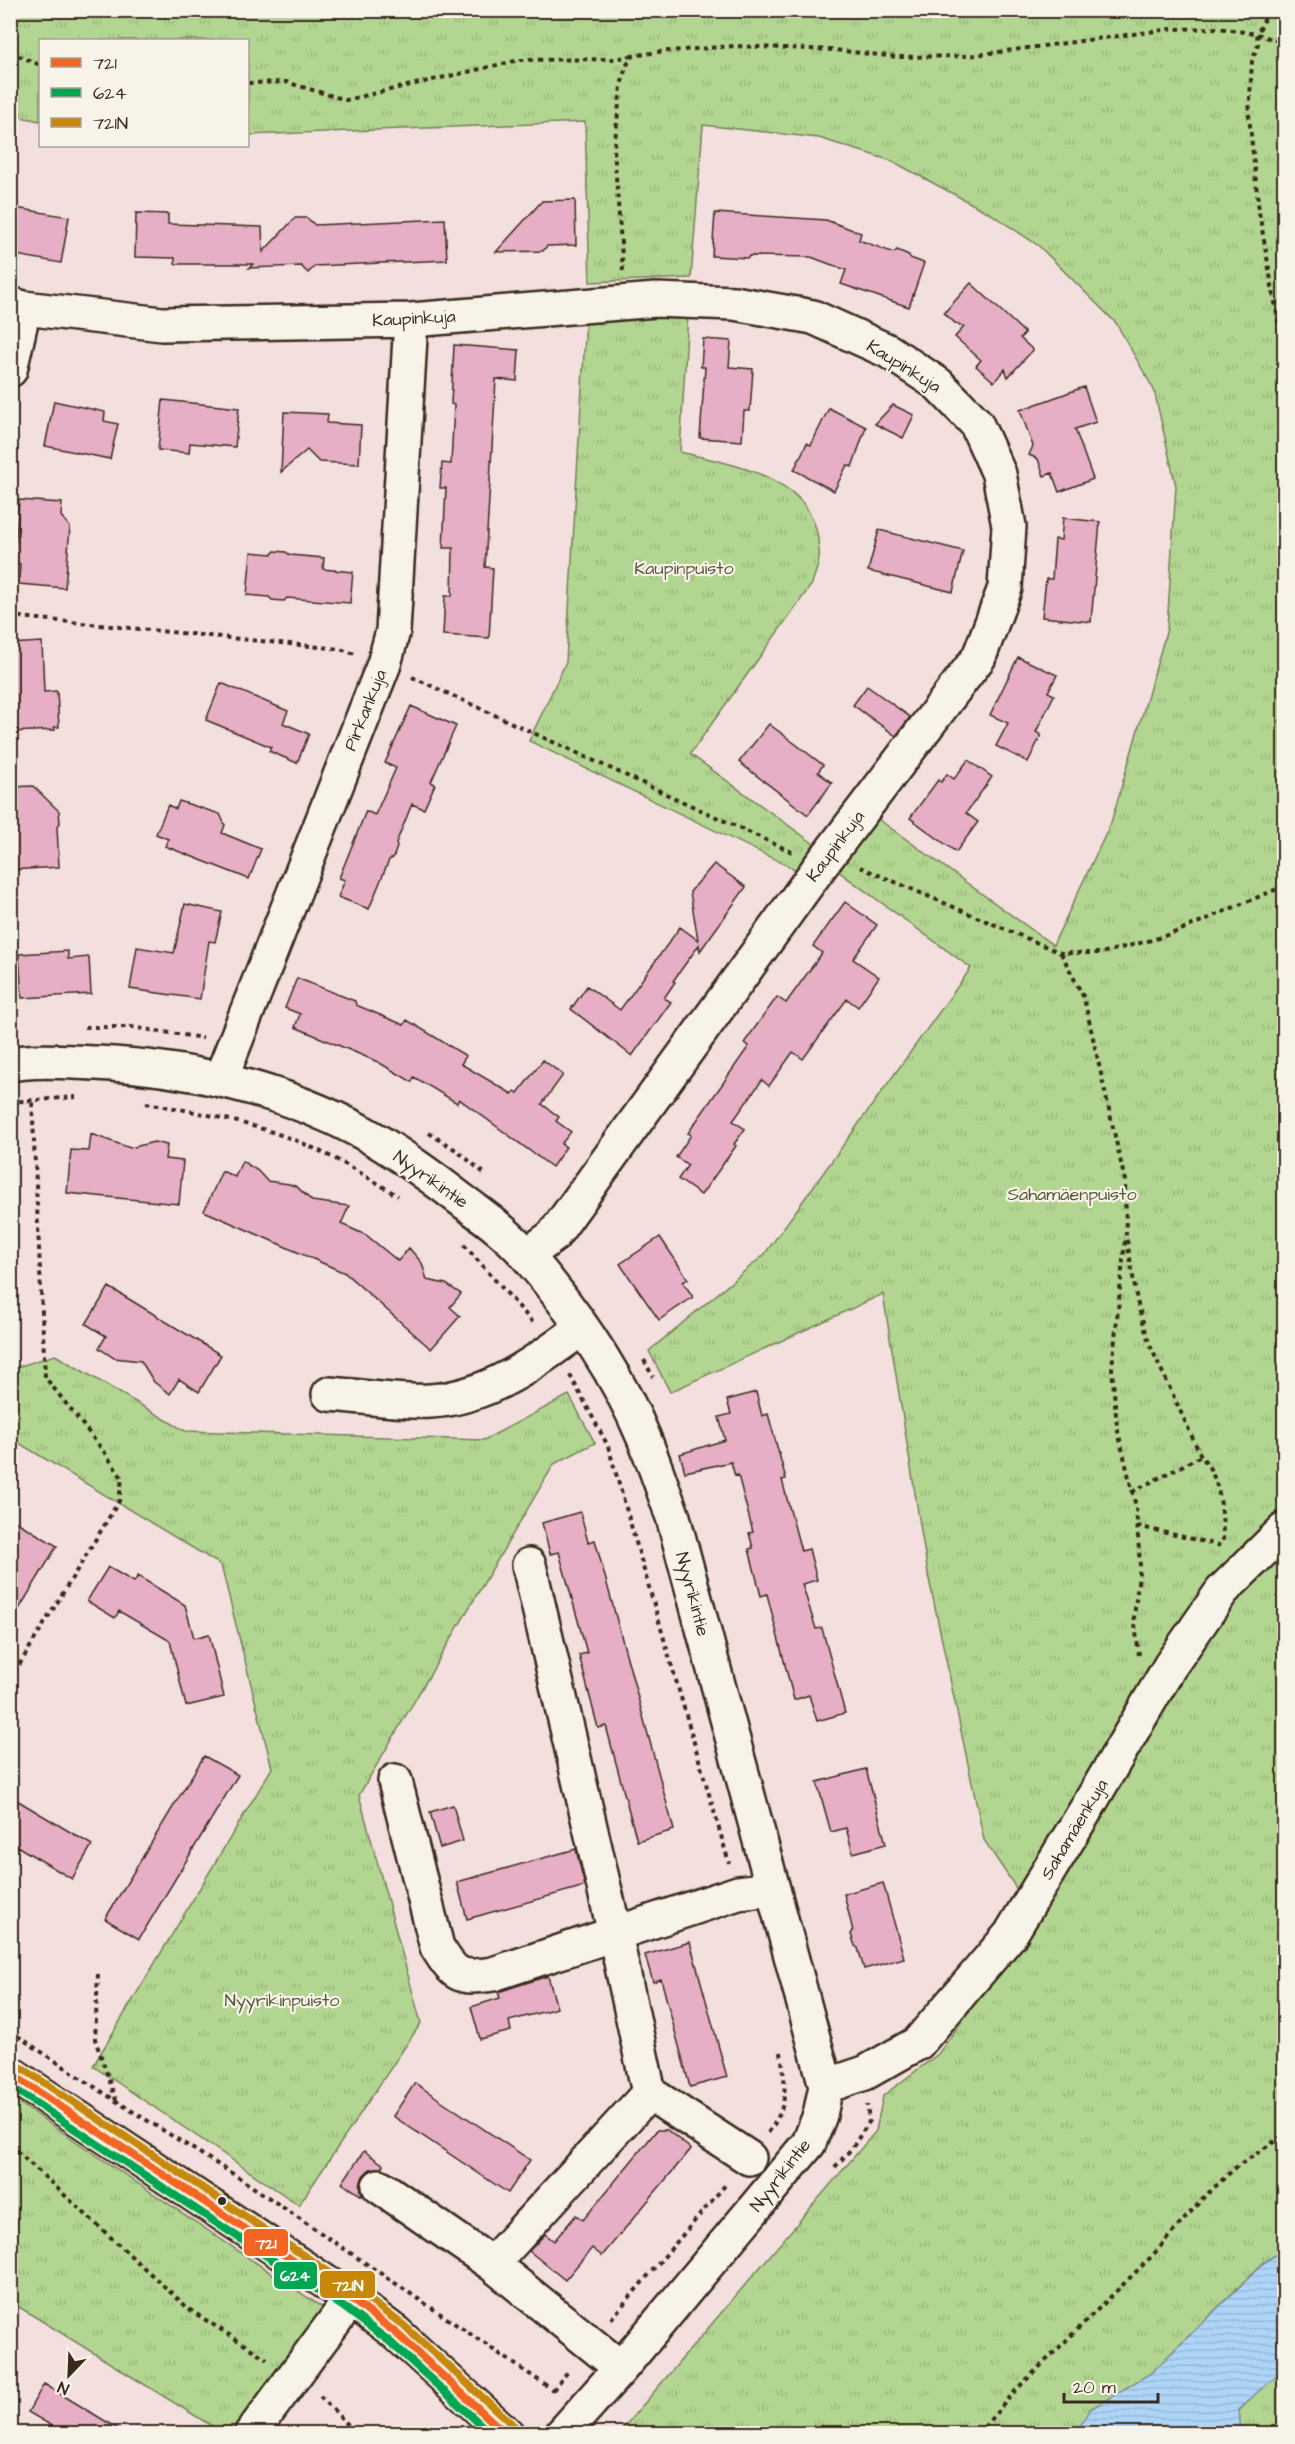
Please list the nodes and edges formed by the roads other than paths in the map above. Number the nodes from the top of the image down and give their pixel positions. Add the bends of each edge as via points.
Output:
1 (17, 306) edge
2 (411, 320) junction
3 (10, 370) edge
4 (21, 1062) edge
5 (221, 1078) junction
6 (527, 1256) junction
7 (582, 1328) junction
8 (329, 1394) dead end
9 (1284, 1530) edge
10 (530, 1565) dead end
11 (395, 1781) dead end
12 (772, 1889) junction
13 (615, 1934) junction
14 (10, 2073) edge
15 (826, 2086) junction
16 (649, 2093) junction
17 (749, 2158) dead end
18 (379, 2186) dead end
19 (492, 2264) junction
20 (351, 2299) junction
21 (621, 2368) junction
22 (572, 2424) edge
23 (251, 2433) edge
24 (507, 2433) edge

1 - 2 street, Kaupinkuja via 162,324
1 - 3 street
2 - 5 street, Pirkankuja via 393,631 384,664
2 - 6 street, Kaupinkuja via 656,300 734,303 813,317 888,351 938,384 976,423 999,474 1009,526 1005,588 979,657 821,865 553,1236
4 - 5 street, Nyyrikintie via 136,1065
5 - 6 street, Nyyrikintie via 302,1106 361,1132 488,1219
6 - 7 street, Nyyrikintie
7 - 8 street via 504,1380 467,1396 430,1401
7 - 12 street, Nyyrikintie via 621,1389 639,1426 673,1517
9 - 15 street, Sahamäenkuja via 1222,1591 1170,1666 1010,1935 918,2043 865,2073
10 - 13 street
11 - 13 street via 436,1947 451,1969 469,1977 493,1974
12 - 13 street via 738,1893
12 - 15 street, Nyyrikintie
13 - 16 street
14 - 20 street
15 - 21 street, Nyyrikintie via 820,2115 808,2143
16 - 17 street
16 - 19 street
18 - 19 street
19 - 21 street
20 - 23 street
20 - 24 street via 396,2333
21 - 22 street, Nyyrikintie

